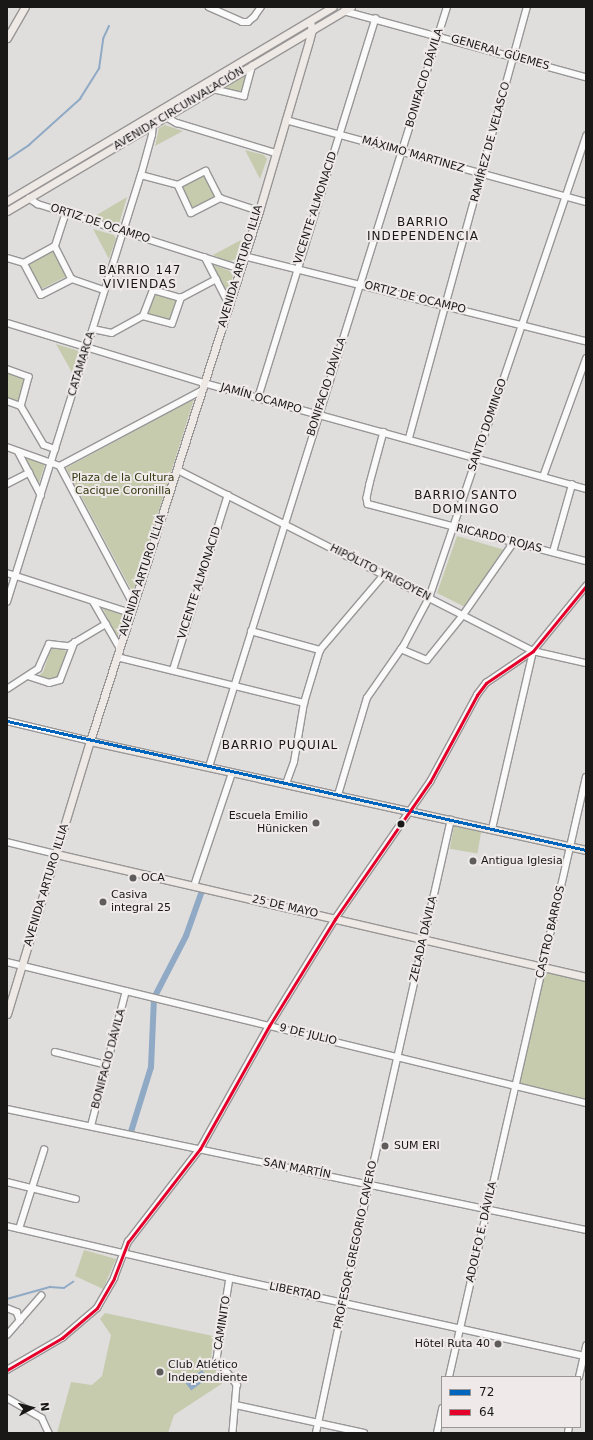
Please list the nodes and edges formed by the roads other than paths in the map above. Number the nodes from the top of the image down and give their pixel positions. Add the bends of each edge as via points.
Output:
1 (25, 7) edge
2 (209, 7) edge
3 (261, 7) edge
4 (334, 7) edge
5 (351, 7) edge
6 (447, 7) edge
7 (527, 7) edge
8 (344, 11) junction
9 (375, 19) junction
10 (310, 21) junction
11 (312, 30) junction
12 (438, 35) junction
13 (7, 38) edge
14 (514, 57) junction
15 (252, 66) junction
16 (586, 77) edge
17 (213, 89) junction
18 (166, 116) junction
19 (286, 120) junction
20 (153, 124) junction
21 (340, 135) junction
22 (586, 136) edge
23 (276, 153) junction
24 (402, 153) junction
25 (481, 174) junction
26 (141, 175) junction
27 (178, 185) junction
28 (566, 197) junction
29 (29, 198) junction
30 (220, 198) junction
31 (7, 201) edge
32 (586, 202) edge
33 (7, 211) edge
34 (259, 211) junction
35 (66, 213) junction
36 (123, 231) junction
37 (55, 246) junction
38 (244, 256) junction
39 (205, 257) junction
40 (7, 258) edge
41 (24, 263) junction
42 (297, 268) junction
43 (240, 269) junction
44 (72, 279) junction
45 (216, 279) junction
46 (361, 285) junction
47 (104, 290) junction
48 (181, 298) junction
49 (229, 304) junction
50 (446, 306) junction
51 (144, 316) junction
52 (7, 323) edge
53 (523, 325) junction
54 (93, 329) junction
55 (586, 340) edge
56 (88, 346) junction
57 (586, 360) edge
58 (7, 369) edge
59 (204, 387) junction
60 (258, 398) junction
61 (7, 401) edge
62 (21, 406) junction
63 (318, 415) junction
64 (384, 432) junction
65 (409, 438) junction
66 (7, 447) edge
67 (56, 449) junction
68 (18, 451) junction
69 (476, 458) junction
70 (51, 463) junction
71 (60, 466) junction
72 (178, 470) junction
73 (29, 473) junction
74 (543, 477) junction
75 (7, 484) edge
76 (572, 485) junction
77 (586, 489) edge
78 (41, 495) junction
79 (228, 496) junction
80 (284, 522) junction
81 (453, 527) junction
82 (514, 542) junction
83 (553, 552) junction
84 (586, 561) edge
85 (7, 573) edge
86 (16, 576) junction
87 (384, 576) junction
88 (586, 586) edge
89 (429, 598) junction
90 (93, 601) junction
91 (7, 602) edge
92 (134, 605) junction
93 (131, 613) junction
94 (463, 615) junction
95 (106, 624) junction
96 (251, 631) junction
97 (74, 643) junction
98 (120, 648) junction
99 (401, 649) junction
100 (320, 650) junction
101 (533, 651) junction
102 (117, 657) junction
103 (586, 663) edge
104 (173, 670) junction
105 (28, 676) junction
106 (233, 685) junction
107 (7, 689) edge
108 (304, 703) junction
109 (7, 721) edge
110 (90, 741) junction
111 (209, 767) junction
112 (232, 773) junction
113 (586, 777) edge
114 (286, 784) junction
115 (338, 795) junction
116 (412, 811) junction
117 (451, 820) junction
118 (492, 829) junction
119 (7, 842) edge
120 (571, 846) junction
121 (586, 850) edge
122 (56, 854) junction
123 (194, 886) junction
124 (335, 919) junction
125 (424, 939) junction
126 (7, 962) edge
127 (22, 966) junction
128 (542, 966) junction
129 (586, 977) edge
130 (126, 992) junction
131 (7, 1014) edge
132 (269, 1026) junction
133 (55, 1052) dead end
134 (397, 1057) junction
135 (107, 1065) junction
136 (516, 1087) junction
137 (586, 1103) edge
138 (7, 1109) edge
139 (91, 1126) junction
140 (200, 1149) junction
141 (44, 1150) dead end
142 (7, 1182) edge
143 (369, 1183) junction
144 (32, 1188) junction
145 (76, 1199) dead end
146 (488, 1208) junction
147 (7, 1226) edge
148 (19, 1229) junction
149 (586, 1230) edge
150 (124, 1254) junction
151 (230, 1278) junction
152 (41, 1296) dead end
153 (343, 1302) junction
154 (7, 1308) edge
155 (20, 1320) junction
156 (460, 1329) junction
157 (7, 1336) edge
158 (586, 1346) edge
159 (585, 1356) edge
160 (7, 1370) edge
161 (449, 1376) edge
162 (580, 1376) edge
163 (7, 1398) edge
164 (236, 1405) junction
165 (441, 1414) edge
166 (319, 1423) junction
167 (49, 1433) edge
168 (234, 1433) edge
169 (316, 1433) edge
170 (364, 1433) edge
171 (437, 1433) edge

1 - 13 main road
2 - 3 street via 242,22 248,22
4 - 10 main road, AVENIDA CIRCUNVALACIÓN
5 - 8 main road, AVENIDA CIRCUNVALACIÓN
6 - 12 street, BONIFACIO DÁVILA
7 - 14 street, RAMÍREZ DE VELASCO
8 - 9 street, GENERAL GÜEMES
8 - 11 main road, AVENIDA CIRCUNVALACIÓN
9 - 12 street, GENERAL GÜEMES
9 - 21 street, VICENTE ALMONACID
10 - 11 main road, AVENIDA ARTURO ILLIA
10 - 31 main road, AVENIDA CIRCUNVALACIÓN
11 - 15 main road, AVENIDA CIRCUNVALACIÓN
11 - 19 main road, AVENIDA ARTURO ILLIA
12 - 14 street, GENERAL GÜEMES
12 - 24 street, BONIFACIO DÁVILA
14 - 16 street, GENERAL GÜEMES
14 - 25 street, RAMÍREZ DE VELASCO
15 - 17 main road, AVENIDA CIRCUNVALACIÓN
15 - 17 street via 244,96
17 - 18 main road, AVENIDA CIRCUNVALACIÓN
18 - 20 main road, AVENIDA CIRCUNVALACIÓN
18 - 23 street via 177,123
19 - 21 street, MÁXIMO MARTINEZ
19 - 23 main road, AVENIDA ARTURO ILLIA
20 - 26 street, CATAMARCA
20 - 29 main road, AVENIDA CIRCUNVALACIÓN
21 - 24 street, MÁXIMO MARTINEZ
21 - 42 street, VICENTE ALMONACID
22 - 28 street, SANTO DOMINGO
23 - 34 main road, AVENIDA ARTURO ILLIA
24 - 25 street, MÁXIMO MARTINEZ
24 - 46 street, BONIFACIO DÁVILA
25 - 28 street, MÁXIMO MARTINEZ
25 - 50 street, RAMÍREZ DE VELASCO
26 - 27 street
26 - 36 street, CATAMARCA
27 - 30 street via 206,170
27 - 30 street via 191,213
28 - 32 street, MÁXIMO MARTINEZ
28 - 53 street, SANTO DOMINGO
29 - 33 main road, AVENIDA CIRCUNVALACIÓN
29 - 35 street, ORTIZ DE OCAMPO
30 - 34 street
34 - 38 main road, AVENIDA ARTURO ILLIA
35 - 36 street, ORTIZ DE OCAMPO
35 - 37 street
36 - 39 street, ORTIZ DE OCAMPO
36 - 47 street, CATAMARCA
37 - 41 street
37 - 44 street
38 - 42 street, ORTIZ DE OCAMPO
38 - 43 main road, AVENIDA ARTURO ILLIA
39 - 43 street, ORTIZ DE OCAMPO
39 - 45 street
40 - 41 street
41 - 44 street via 41,295
42 - 46 street, ORTIZ DE OCAMPO
42 - 60 street, VICENTE ALMONACID
43 - 49 main road, AVENIDA ARTURO ILLIA
44 - 47 street
45 - 48 street
45 - 49 street
46 - 50 street, ORTIZ DE OCAMPO
46 - 63 street, BONIFACIO DÁVILA
47 - 54 street, CATAMARCA
48 - 51 street via 172,324
48 - 51 street via 153,290
49 - 59 main road, AVENIDA ARTURO ILLIA
50 - 53 street, ORTIZ DE OCAMPO
50 - 65 street, RAMÍREZ DE VELASCO
51 - 54 street via 112,333
52 - 56 street, JAMÍN OCAMPO
53 - 55 street, ORTIZ DE OCAMPO
53 - 69 street, SANTO DOMINGO
54 - 56 street, CATAMARCA
56 - 59 street, JAMÍN OCAMPO
56 - 67 street, CATAMARCA
57 - 74 street
58 - 62 street via 29,377
59 - 60 street, JAMÍN OCAMPO
59 - 71 street
59 - 72 main road, AVENIDA ARTURO ILLIA
60 - 63 street, JAMÍN OCAMPO
61 - 62 street
62 - 67 street via 44,445
63 - 64 street, JAMÍN OCAMPO
63 - 80 street, BONIFACIO DÁVILA
64 - 65 street, JAMÍN OCAMPO
64 - 81 street, RICARDO ROJAS via 367,498 368,504
65 - 69 street, JAMÍN OCAMPO
66 - 68 street
67 - 70 street, CATAMARCA
68 - 70 street
68 - 73 street
69 - 74 street, JAMÍN OCAMPO
69 - 81 street, SANTO DOMINGO
70 - 71 street
70 - 78 street, CATAMARCA
71 - 92 street
72 - 79 street, HIPÓLITO YRIGOYEN
72 - 92 main road, AVENIDA ARTURO ILLIA
73 - 75 street
73 - 78 street
74 - 76 street, JAMÍN OCAMPO
76 - 77 street, JAMÍN OCAMPO
76 - 83 street
78 - 86 street, CATAMARCA
79 - 80 street, HIPÓLITO YRIGOYEN
79 - 104 street, VICENTE ALMONACID
80 - 87 street, HIPÓLITO YRIGOYEN
80 - 96 street, BONIFACIO DÁVILA
81 - 82 street, RICARDO ROJAS
81 - 89 street, SANTO DOMINGO
82 - 83 street, RICARDO ROJAS
82 - 94 street
83 - 84 street, RICARDO ROJAS
85 - 86 street
86 - 90 street
86 - 91 street, CATAMARCA
87 - 89 street, HIPÓLITO YRIGOYEN
87 - 100 street
88 - 101 street
89 - 94 street, HIPÓLITO YRIGOYEN
89 - 99 street, SANTO DOMINGO
90 - 93 street
90 - 95 street
92 - 93 main road, AVENIDA ARTURO ILLIA
93 - 98 main road, AVENIDA ARTURO ILLIA
94 - 99 street via 427,660
94 - 101 street, HIPÓLITO YRIGOYEN
95 - 97 street
95 - 98 street
96 - 100 street
96 - 106 street, BONIFACIO DÁVILA
97 - 105 street via 67,646 49,644 41,666
97 - 105 street via 60,680 50,683
98 - 102 main road, AVENIDA ARTURO ILLIA
99 - 115 street, SANTO DOMINGO via 367,698
100 - 108 street
101 - 103 street, HIPÓLITO YRIGOYEN
101 - 116 street via 486,683
101 - 118 street
102 - 104 street
102 - 110 main road, AVENIDA ARTURO ILLIA
104 - 106 street
105 - 107 street
106 - 108 street
106 - 111 street, BONIFACIO DÁVILA
108 - 114 street via 294,762
109 - 110 street
110 - 111 main road
110 - 122 main road, AVENIDA ARTURO ILLIA
111 - 112 main road
112 - 114 main road
112 - 123 street
113 - 120 street, CASTRO BARROS
114 - 115 main road
115 - 116 main road
116 - 117 main road
116 - 124 street
117 - 118 main road
117 - 125 street, ZELADA DÁVILA
118 - 120 main road
119 - 122 street, 25 DE MAYO
120 - 121 main road
120 - 128 street, CASTRO BARROS
122 - 123 main road, 25 DE MAYO
122 - 127 main road, AVENIDA ARTURO ILLIA
123 - 124 main road, 25 DE MAYO
124 - 125 main road, 25 DE MAYO
124 - 132 street
125 - 128 main road, 25 DE MAYO
125 - 134 street, ZELADA DÁVILA
126 - 127 street, 9 DE JULIO
127 - 130 street, 9 DE JULIO
127 - 131 main road, AVENIDA ARTURO ILLIA
128 - 129 main road, 25 DE MAYO
128 - 136 street, CASTRO BARROS
130 - 132 street, 9 DE JULIO
130 - 135 street, BONIFACIO DÁVILA
132 - 134 street, 9 DE JULIO
132 - 140 street
133 - 135 street
134 - 136 street, 9 DE JULIO
134 - 143 street, PROFESOR GREGORIO CAVERO
135 - 139 street, BONIFACIO DÁVILA
136 - 137 street, 9 DE JULIO
136 - 146 street, ADOLFO E. DÁVILA
138 - 139 street, SAN MARTÍN
139 - 140 street, SAN MARTÍN
140 - 143 street, SAN MARTÍN
140 - 150 street via 130,1239
141 - 144 street
142 - 144 street
143 - 146 street, SAN MARTÍN
143 - 153 street, PROFESOR GREGORIO CAVERO
144 - 145 street
144 - 148 street
146 - 149 street, SAN MARTÍN
146 - 156 street, ADOLFO E. DÁVILA
147 - 148 street, LIBERTAD
148 - 150 street, LIBERTAD
150 - 151 street, LIBERTAD
150 - 160 street via 103,1299 90,1316 62,1338
151 - 153 street, LIBERTAD
151 - 164 street, CAMINITO via 218,1359 237,1385
152 - 155 street
153 - 156 street, LIBERTAD
153 - 166 street, PROFESOR GREGORIO CAVERO
154 - 155 street via 17,1312
155 - 157 street
156 - 159 street, LIBERTAD
156 - 161 street, ADOLFO E. DÁVILA
158 - 159 street
159 - 162 street
163 - 167 street via 42,1418
164 - 166 street
164 - 168 street, CAMINITO
165 - 171 street
166 - 169 street, PROFESOR GREGORIO CAVERO
166 - 170 street

